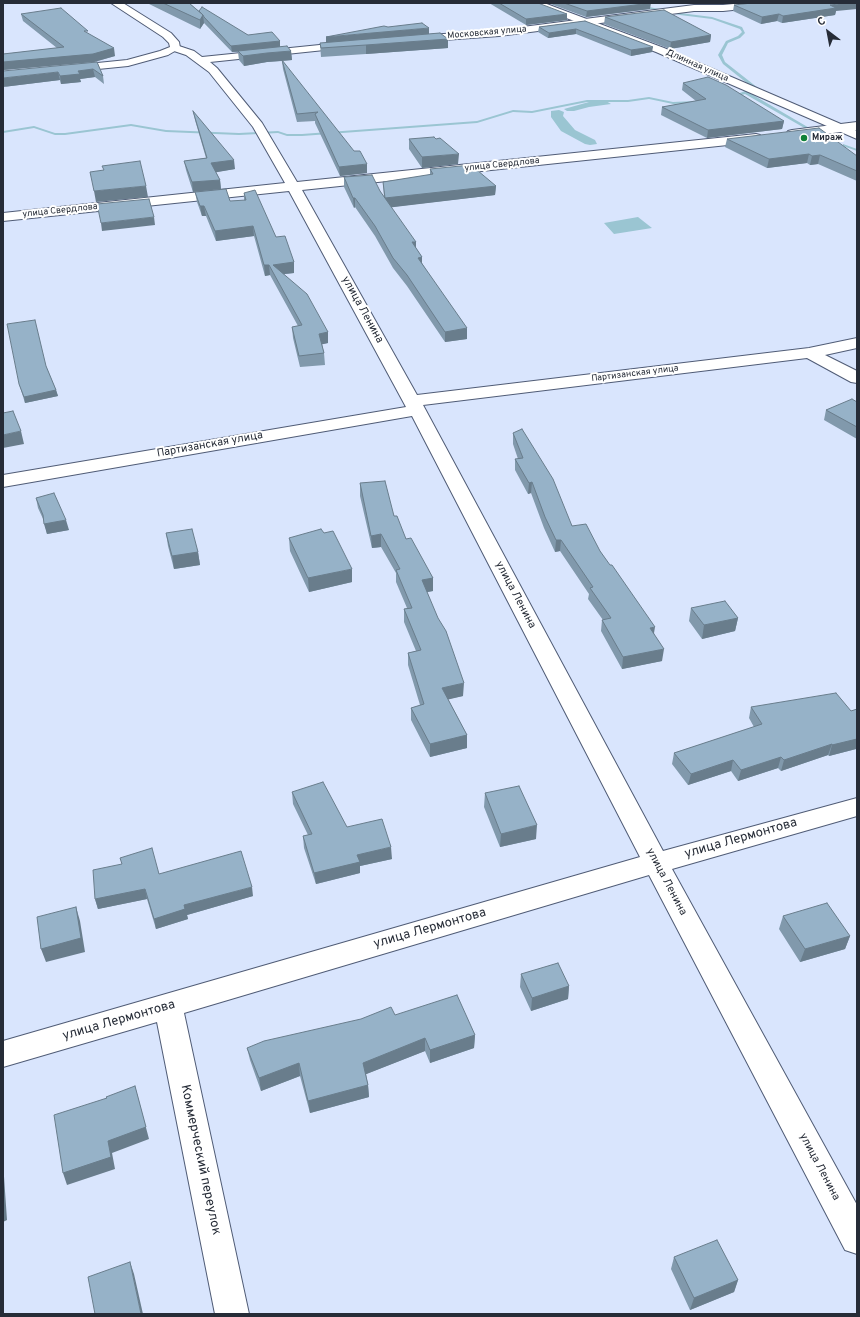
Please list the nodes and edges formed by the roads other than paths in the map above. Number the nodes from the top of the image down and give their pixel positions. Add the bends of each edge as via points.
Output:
1 (116, 3) edge
2 (535, 3) edge
3 (772, 3) edge
4 (588, 22) junction
5 (405, 40) edge
6 (358, 44) edge
7 (175, 48) junction
8 (201, 60) junction
9 (56, 70) edge
10 (857, 126) edge
11 (840, 128) junction
12 (857, 135) edge
13 (293, 186) junction
14 (3, 217) edge
15 (857, 343) edge
16 (809, 353) junction
17 (857, 378) edge
18 (414, 405) junction
19 (3, 481) edge
20 (857, 807) edge
21 (656, 863) junction
22 (168, 1006) junction
23 (3, 1054) edge
24 (857, 1238) edge
25 (232, 1314) edge

1 - 7 street via 167,35 174,42
2 - 4 street, Длинная улица
3 - 4 street, Московская улица via 657,12
4 - 5 street, Московская улица via 499,33
4 - 11 street, Длинная улица via 660,50
6 - 8 street
7 - 8 street, улица Ленина
7 - 9 street via 128,63
8 - 13 street, улица Ленина via 213,70 261,132
10 - 11 street, улица Свердлова
11 - 12 street, Длинная улица
11 - 13 street, улица Свердлова
13 - 14 street, улица Свердлова
13 - 18 street, улица Ленина
15 - 16 street, Партизанская улица
16 - 17 street
16 - 18 street, Партизанская улица
18 - 19 street, Партизанская улица
18 - 21 street, улица Ленина
20 - 21 street, улица Лермонтова
21 - 22 street, улица Лермонтова
21 - 24 street, улица Ленина
22 - 23 street, улица Лермонтова
22 - 25 street, Коммерческий переулок

